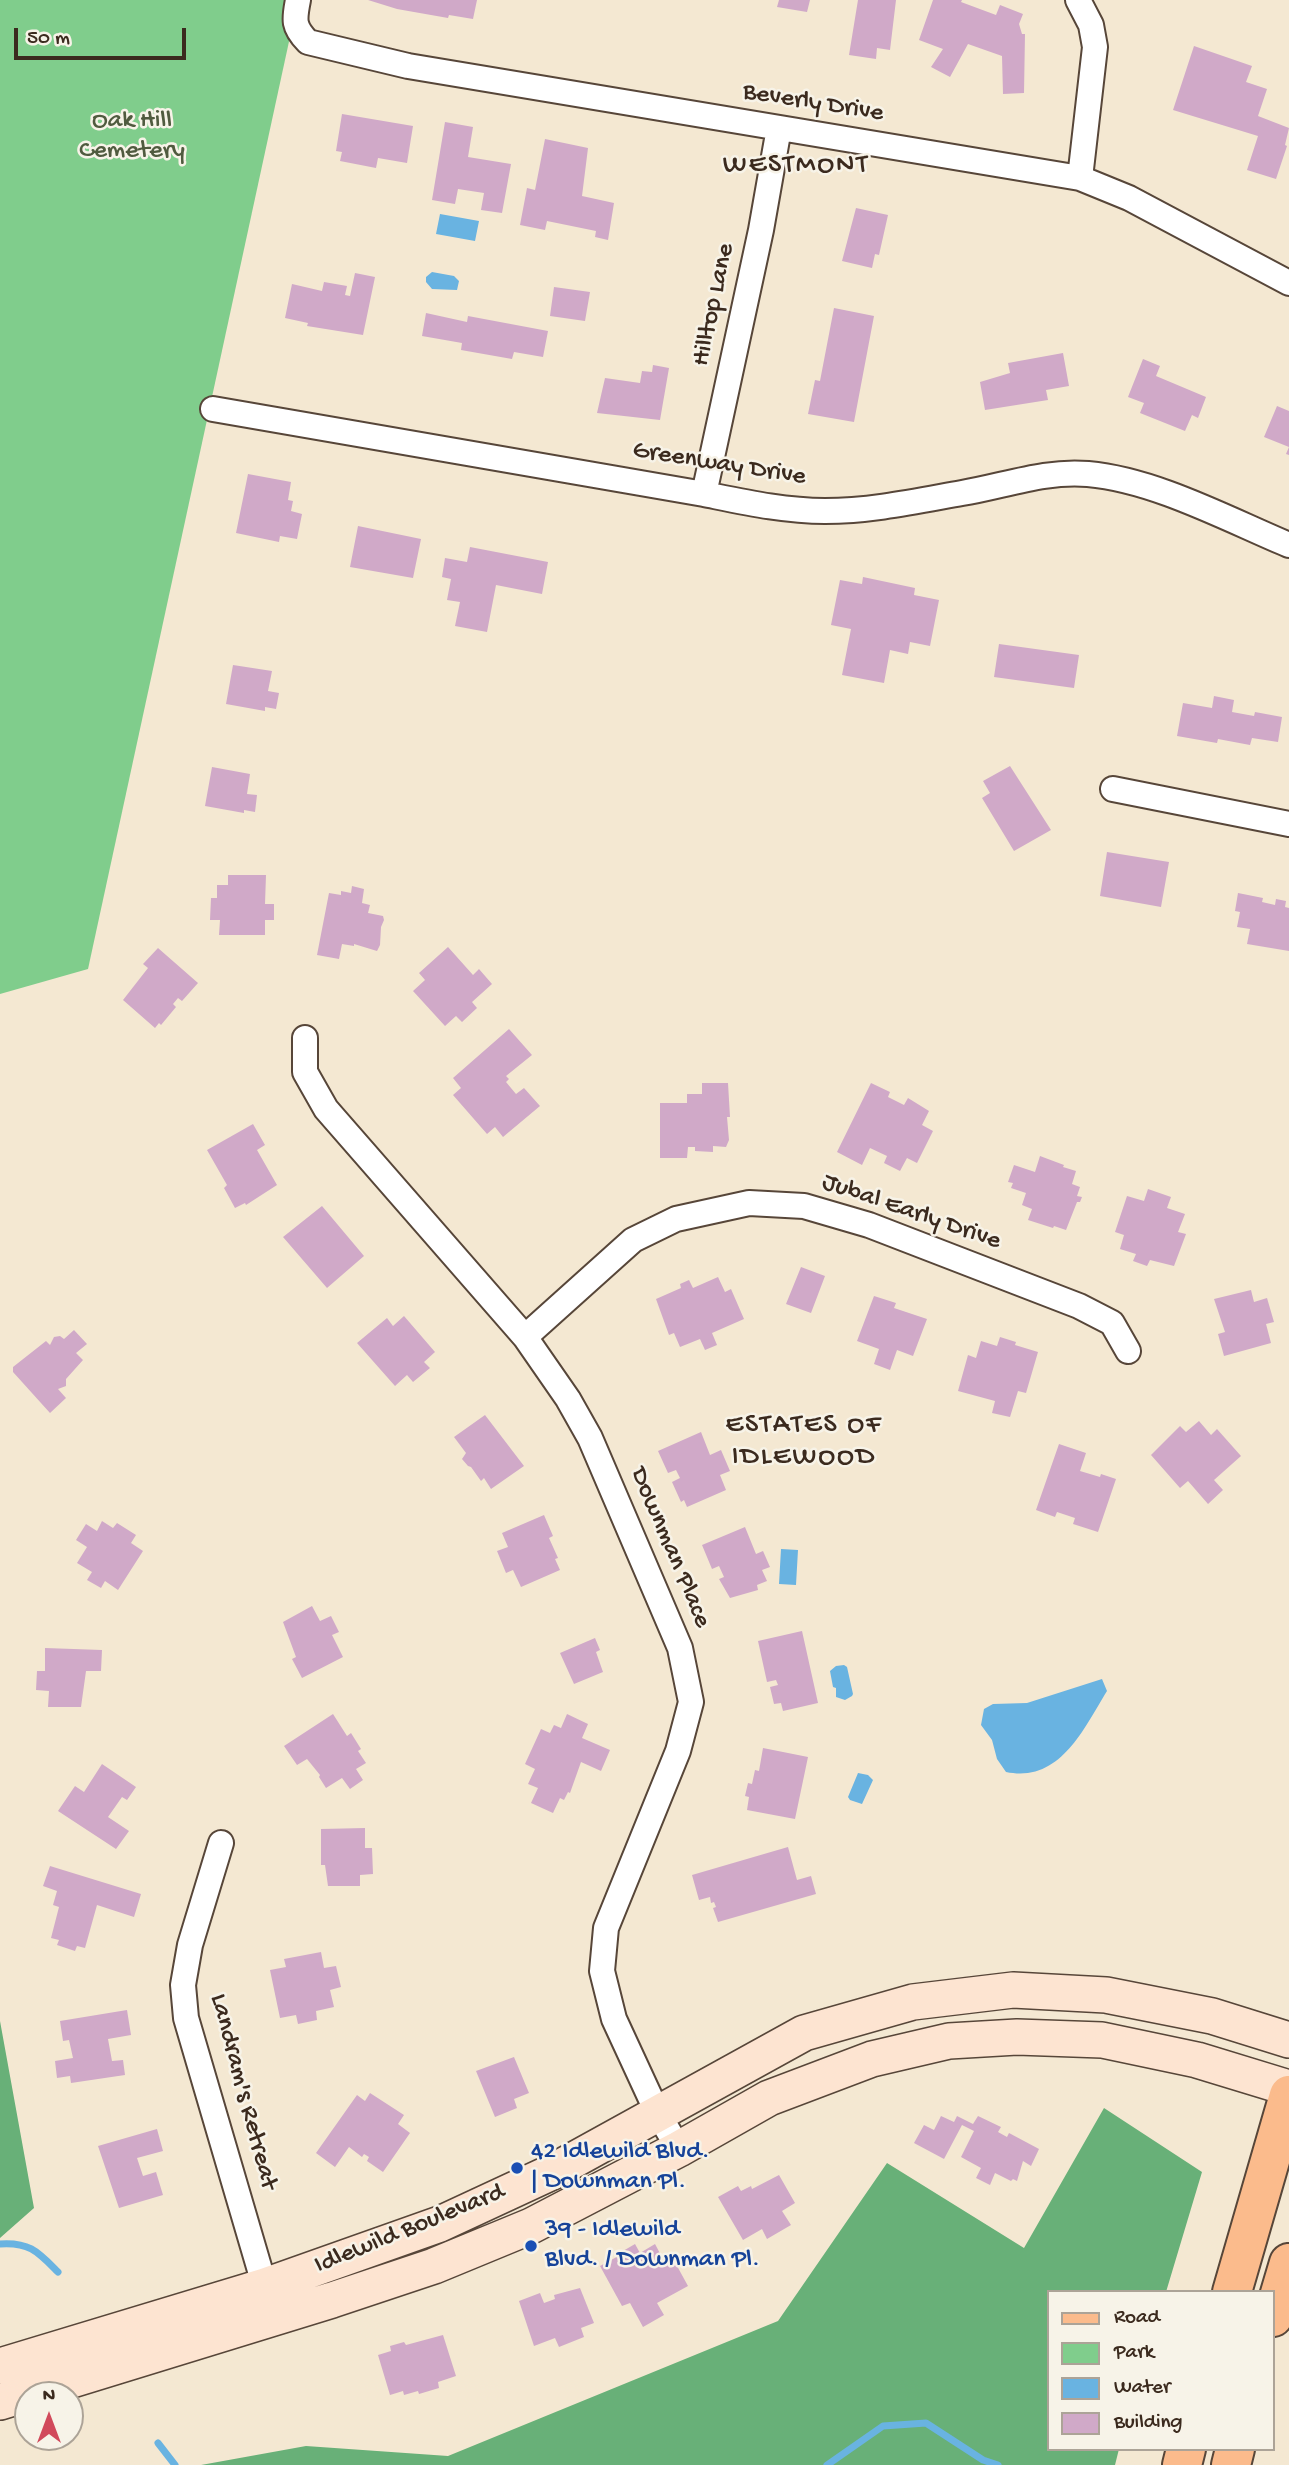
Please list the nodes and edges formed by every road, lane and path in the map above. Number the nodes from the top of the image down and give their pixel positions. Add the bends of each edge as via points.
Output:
1 (298, 0) edge
2 (1079, 0) edge
3 (779, 128) junction
4 (1080, 178) junction
5 (1289, 283) edge
6 (213, 409) dead end
7 (704, 494) junction
8 (1289, 545) edge
9 (1113, 789) dead end
10 (1289, 824) edge
11 (305, 1038) dead end
12 (525, 1338) junction
13 (1128, 1351) dead end
14 (221, 1843) dead end
15 (1289, 2040) edge
16 (1289, 2088) edge
17 (1289, 2095) edge
18 (657, 2112) junction
19 (679, 2149) junction
20 (1289, 2263) edge
21 (1233, 2290) edge
22 (269, 2301) junction
23 (1275, 2311) edge
24 (0, 2366) edge
25 (0, 2402) edge

1 - 3 street, Beverly Drive via 294,17 298,32 308,42 408,66
2 - 4 street via 1091,25 1094,47
3 - 4 street, Beverly Drive
3 - 7 street, Hilltop Lane
4 - 5 street, Beverly Drive via 1129,198
6 - 7 street, Greenway Drive
7 - 8 street, Greenway Drive via 778,509 870,509 1051,474 1086,473 1148,486
9 - 10 street
11 - 12 street, Downman Place via 305,1072 326,1109
12 - 13 street, Jubal Early Drive via 633,1240 676,1219 749,1203 804,1206 869,1225 1079,1306 1112,1323
12 - 18 street, Downman Place via 590,1438 680,1648 691,1702 678,1751 606,1928 602,1970 614,2019
14 - 22 street, Landram's Retreat via 190,1945 183,1985 186,2018
15 - 18 street, Idlewild Boulevard via 1212,2016 1106,1995 1000,1992 913,2002 804,2033
16 - 19 street, Idlewild Boulevard via 1197,2060 1102,2040 949,2040 872,2059 769,2098
17 - 21 main road
18 - 19 street, Downman Place
18 - 22 street, Idlewild Boulevard via 552,2172
19 - 22 street, Idlewild Boulevard via 531,2226 434,2266 332,2300
20 - 23 main road
22 - 24 street, Idlewild Boulevard
22 - 25 street, Idlewild Boulevard

